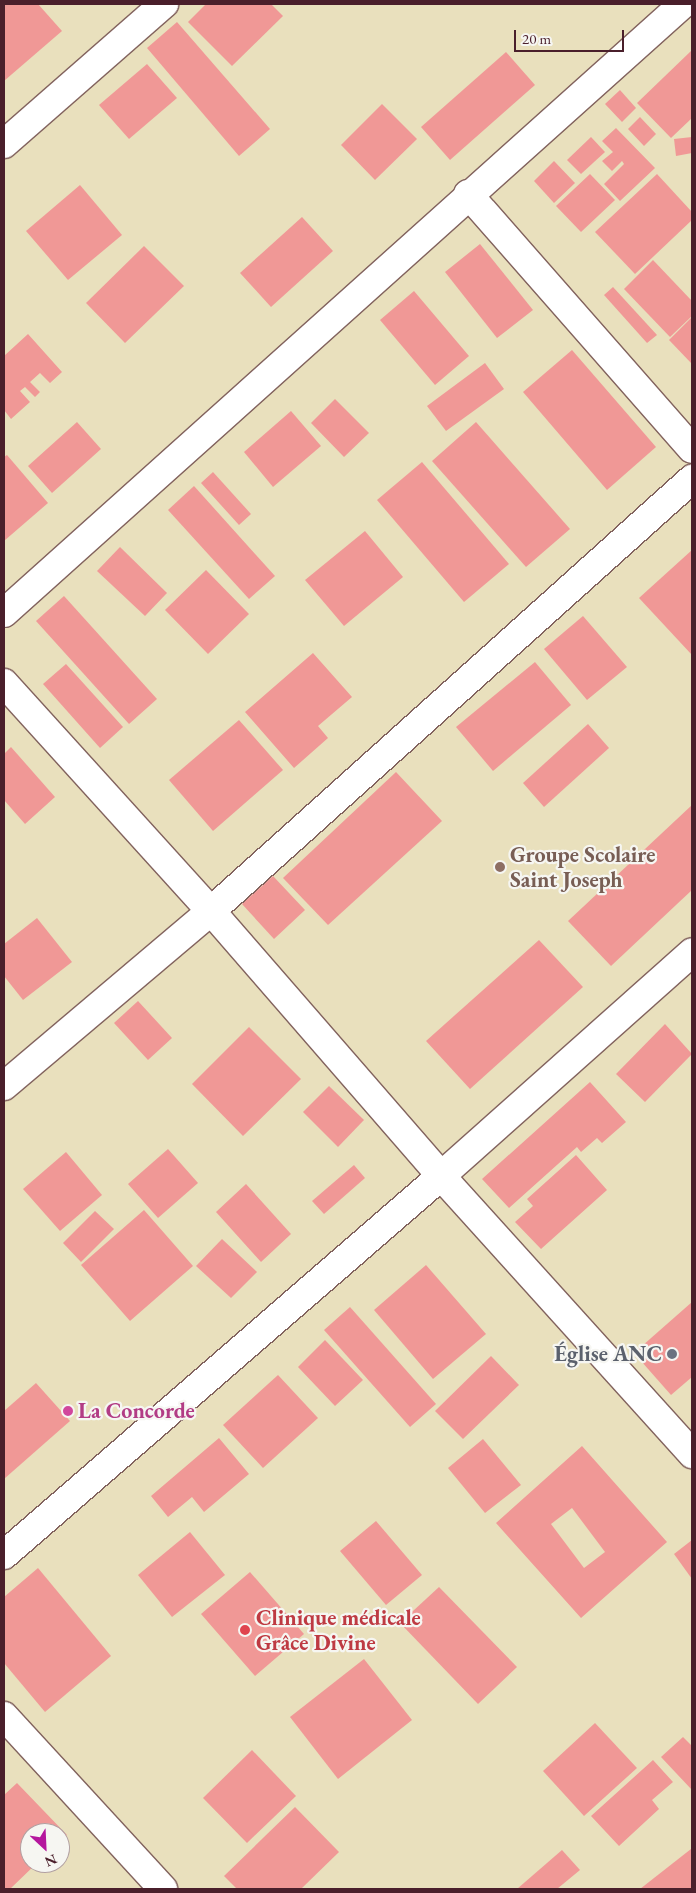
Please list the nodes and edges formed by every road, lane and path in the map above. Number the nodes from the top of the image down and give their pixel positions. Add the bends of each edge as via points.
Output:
1 (164, 4) edge
2 (683, 4) edge
3 (4, 144) edge
4 (468, 194) junction
5 (692, 448) edge
6 (692, 479) edge
7 (4, 613) edge
8 (4, 683) edge
9 (211, 912) junction
10 (692, 952) edge
11 (4, 1086) edge
12 (441, 1176) junction
13 (692, 1454) edge
14 (4, 1555) edge
15 (4, 1716) edge
16 (164, 1889) edge

1 - 3 street
2 - 4 street
4 - 5 street
4 - 7 street
6 - 9 street
8 - 9 street
9 - 11 street
9 - 12 street
10 - 12 street
12 - 13 street
12 - 14 street
15 - 16 street

